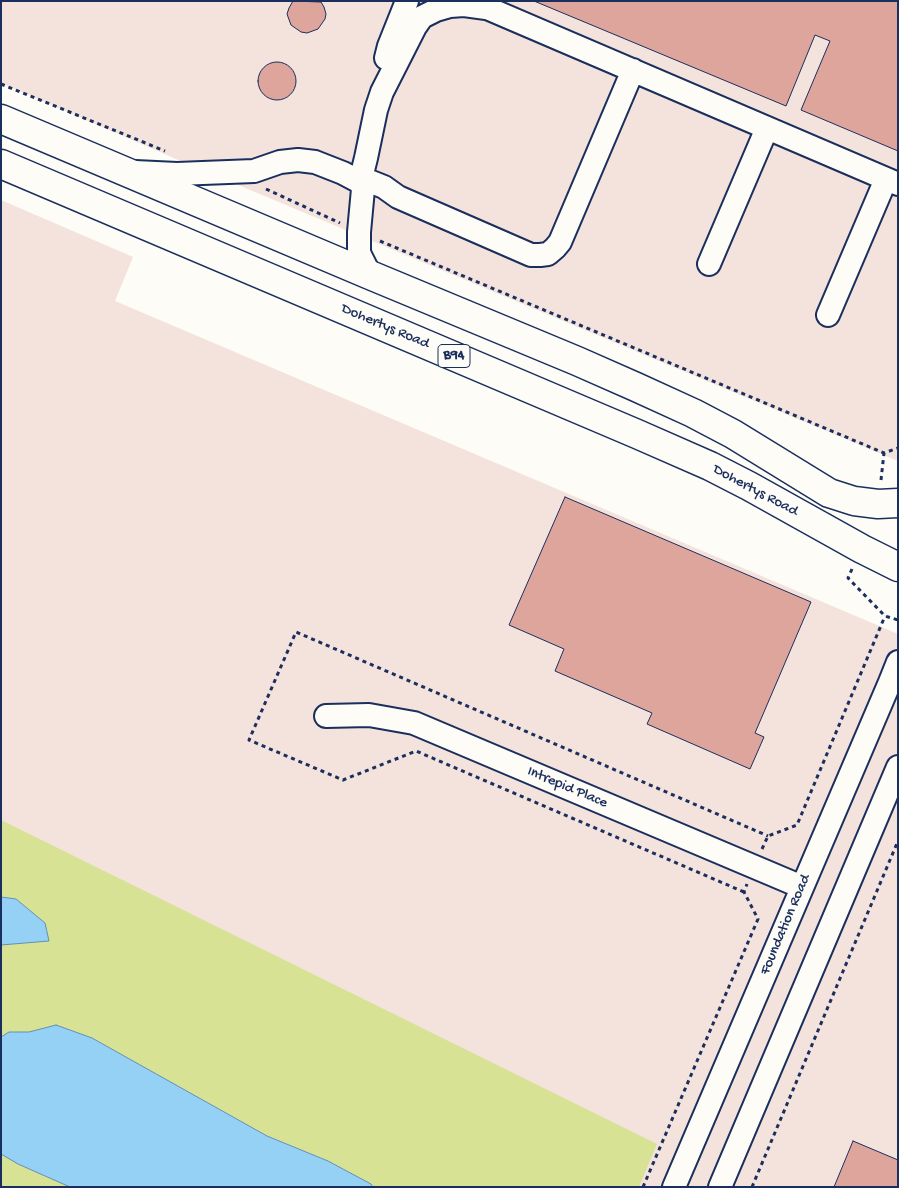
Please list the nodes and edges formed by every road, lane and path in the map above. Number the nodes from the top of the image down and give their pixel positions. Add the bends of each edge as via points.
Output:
1 (407, 1) edge
2 (427, 1) edge
3 (479, 5) edge
4 (415, 27) junction
5 (633, 70) junction
6 (1, 84) edge
7 (382, 92) junction
8 (1, 119) edge
9 (767, 128) junction
10 (170, 153) dead end
11 (1, 164) edge
12 (124, 171) junction
13 (892, 181) edge
14 (360, 182) junction
15 (262, 187) dead end
16 (398, 197) junction
17 (360, 221) junction
18 (710, 264) dead end
19 (370, 275) junction
20 (828, 315) dead end
21 (898, 448) edge
22 (898, 504) edge
23 (898, 567) edge
24 (884, 616) dead end
25 (898, 662) edge
26 (326, 716) dead end
27 (898, 767) edge
28 (898, 841) edge
29 (753, 866) junction
30 (802, 887) junction
31 (643, 1187) edge
32 (674, 1187) edge
33 (720, 1187) edge
34 (752, 1187) edge

1 - 7 street via 385,63
2 - 4 street
3 - 4 street via 436,10 422,17
3 - 5 street
4 - 7 street
5 - 9 street
5 - 16 street via 560,242 548,254 532,255
6 - 10 path
7 - 14 street
8 - 12 main road
9 - 13 street
9 - 18 street
11 - 23 main road, Dohertys Road / B94 via 701,462
12 - 14 street via 177,174 254,170 298,160 315,162
12 - 19 main road
13 - 20 street
14 - 16 street via 384,187
14 - 17 street via 363,189
15 - 17 path
16 - 17 street via 375,201
17 - 19 street via 359,253
17 - 21 path via 884,453
19 - 22 main road via 578,361 684,410 733,434 829,493 862,502
24 - 29 path via 797,826 768,836
25 - 30 street, Foundation Road
26 - 29 street, Intrepid Place via 369,715 414,723
27 - 33 street
28 - 34 path
29 - 30 street, Intrepid Place
29 - 31 path via 744,892 758,919
30 - 32 street, Foundation Road

